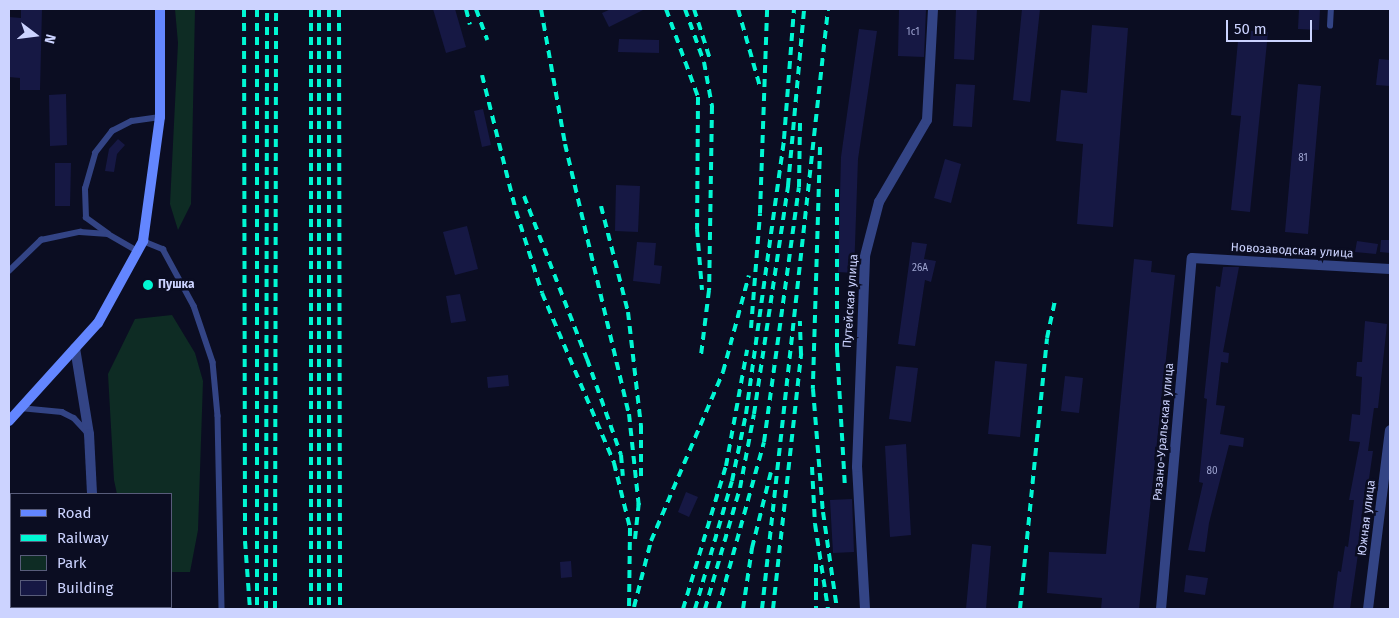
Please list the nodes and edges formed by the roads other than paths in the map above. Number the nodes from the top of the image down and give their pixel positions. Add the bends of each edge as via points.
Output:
1 (160, 9) edge
2 (933, 9) edge
3 (1331, 9) edge
4 (1330, 26) dead end
5 (160, 117) junction
6 (108, 234) junction
7 (143, 241) junction
8 (138, 252) junction
9 (1192, 258) joint
10 (1390, 269) edge
11 (9, 271) edge
12 (75, 348) junction
13 (20, 408) junction
14 (9, 421) edge
15 (1390, 430) edge
16 (89, 434) junction
17 (92, 493) edge
18 (222, 609) edge
19 (865, 609) edge
20 (1161, 609) edge
21 (1368, 609) edge

1 - 5 main road
2 - 19 street, Путейская улица via 927,120 879,202 865,256 856,467
3 - 4 lane
5 - 6 lane via 132,121 112,130 95,153 85,189 86,218
5 - 7 main road
6 - 8 lane
6 - 11 lane via 80,232 41,240
7 - 8 main road
7 - 18 lane via 163,249 194,306 213,362 218,416
8 - 12 main road via 98,323
9 - 10 street, Новозаводская улица
9 - 20 street, Рязано-Уральская улица
12 - 13 main road
12 - 16 street
13 - 14 main road
13 - 16 lane via 62,412 74,418
15 - 21 street, Южная улица
16 - 17 street

